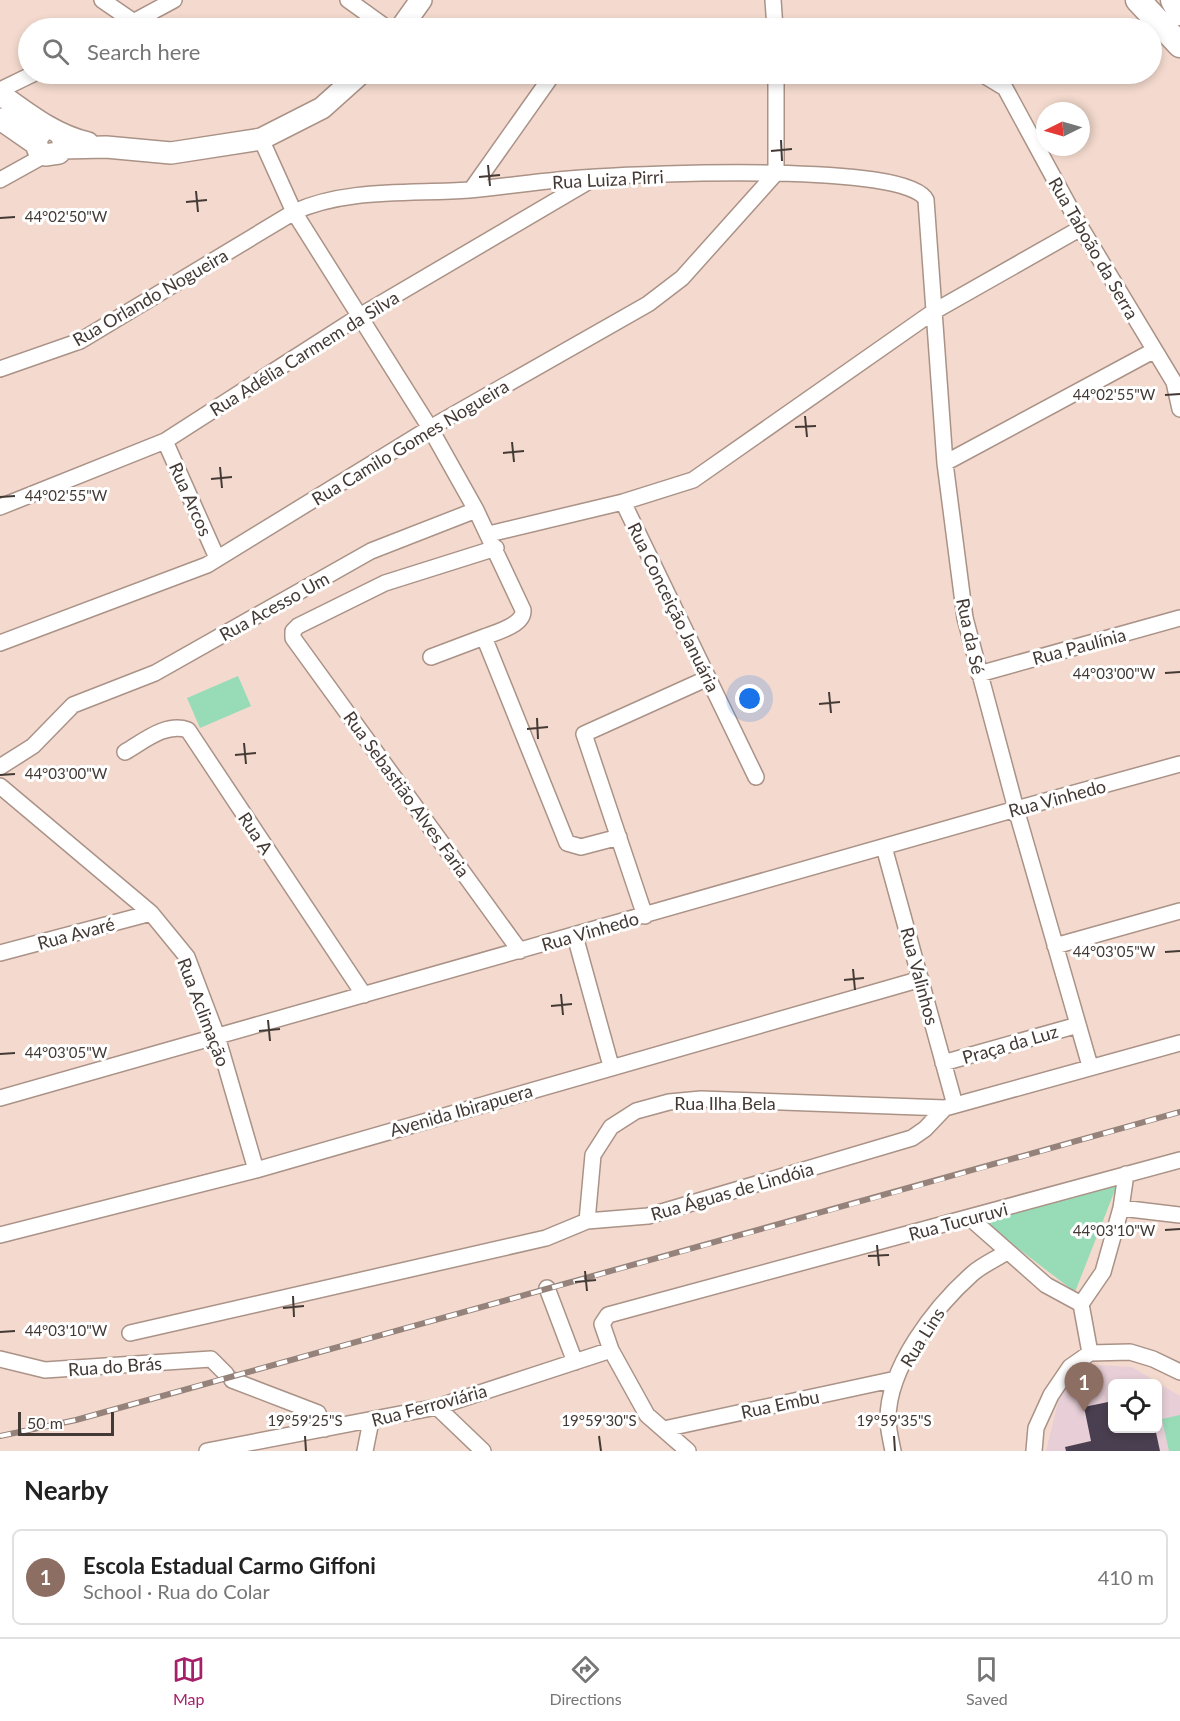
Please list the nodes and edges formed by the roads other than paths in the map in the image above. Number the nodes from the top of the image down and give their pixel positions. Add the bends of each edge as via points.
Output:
1 (102, 0) edge
2 (174, 0) edge
3 (348, 0) edge
4 (421, 0) edge
5 (773, 0) edge
6 (1138, 0) edge
7 (1173, 0) edge
8 (1180, 13) edge
9 (121, 18) edge
10 (141, 18) edge
11 (373, 18) edge
12 (408, 18) edge
13 (774, 18) edge
14 (1155, 18) edge
15 (1162, 26) edge
16 (1180, 45) edge
17 (18, 82) edge
18 (349, 84) edge
19 (546, 84) edge
20 (776, 84) edge
21 (998, 84) edge
22 (0, 92) edge
23 (0, 119) edge
24 (261, 140) junction
25 (50, 141) junction
26 (776, 173) junction
27 (596, 177) junction
28 (0, 180) edge
29 (471, 189) junction
30 (923, 194) joint
31 (294, 212) junction
32 (1081, 228) junction
33 (933, 312) junction
34 (358, 317) junction
35 (1153, 351) junction
36 (0, 369) edge
37 (1180, 409) edge
38 (430, 428) junction
39 (165, 441) junction
40 (945, 463) junction
41 (622, 502) junction
42 (0, 507) edge
43 (476, 510) junction
44 (493, 541) junction
45 (217, 558) junction
46 (1180, 618) edge
47 (484, 637) junction
48 (0, 643) edge
49 (431, 657) dead end
50 (979, 674) junction
51 (708, 678) junction
52 (125, 752) dead end
53 (1180, 764) edge
54 (0, 767) edge
55 (756, 777) dead end
56 (0, 786) edge
57 (1016, 809) junction
58 (619, 837) junction
59 (884, 847) junction
60 (1180, 911) edge
61 (151, 913) junction
62 (645, 916) junction
63 (575, 936) junction
64 (1055, 946) junction
65 (520, 951) junction
66 (0, 953) edge
67 (921, 979) junction
68 (364, 995) junction
69 (1078, 1025) junction
70 (217, 1036) junction
71 (1180, 1043) edge
72 (943, 1063) junction
73 (611, 1066) junction
74 (1090, 1066) junction
75 (0, 1098) edge
76 (950, 1107) junction
77 (1180, 1160) edge
78 (256, 1170) junction
79 (1126, 1174) junction
80 (1121, 1208) junction
81 (1180, 1215) edge
82 (970, 1218) junction
83 (587, 1221) junction
84 (0, 1235) edge
85 (1007, 1252) junction
86 (547, 1288) dead end
87 (1081, 1304) junction
88 (130, 1333) dead end
89 (611, 1350) junction
90 (1090, 1353) junction
91 (0, 1359) edge
92 (575, 1362) junction
93 (1180, 1372) edge
94 (896, 1379) junction
95 (437, 1407) junction
96 (371, 1421) junction
97 (325, 1429) junction
98 (664, 1429) junction
99 (207, 1451) edge
100 (365, 1451) edge
101 (483, 1451) edge
102 (688, 1451) edge
103 (892, 1451) edge
104 (1034, 1451) edge

1 - 9 street
2 - 10 street
3 - 11 street
4 - 12 street
5 - 13 street
6 - 14 main road
7 - 8 main road
15 - 16 main road
17 - 22 street
18 - 24 street via 322,108
19 - 29 street
20 - 26 street
21 - 32 street, Rua Taboão da Serra via 1005,88
22 - 25 street
23 - 25 street
24 - 25 street via 171,153
24 - 31 street
25 - 28 street
26 - 27 street, Rua Luiza Pirri
26 - 30 street, Rua Luiza Pirri via 850,175 882,180
26 - 38 street, Rua Camilo Gomes Nogueira via 682,278 657,297
27 - 29 street, Rua Luiza Pirri
27 - 34 street, Rua Adélia Carmem da Silva
29 - 31 street, Rua Luiza Pirri via 337,198
30 - 33 street, Rua da Sé
31 - 34 street
31 - 36 street, Rua Orlando Nogueira via 80,341
32 - 33 street
32 - 35 street, Rua Taboão da Serra
33 - 40 street, Rua da Sé
33 - 41 street via 693,480
34 - 38 street
34 - 39 street, Rua Adélia Carmem da Silva
35 - 37 street, Rua Taboão da Serra via 1174,382
35 - 40 street
38 - 43 street
38 - 45 street, Rua Camilo Gomes Nogueira
39 - 42 street, Rua Adélia Carmem da Silva
39 - 45 street, Rua Arcos
40 - 50 street, Rua da Sé via 965,618
41 - 44 street
41 - 51 street, Rua Conceição Januária
43 - 44 street
43 - 54 street, Rua Acesso Um via 371,551 155,673 73,705 33,746
44 - 47 street via 524,615
44 - 65 street, Rua Sebastião Alves Faria via 385,583 297,626 293,638
45 - 48 street, Rua Camilo Gomes Nogueira
46 - 50 street, Rua Paulínia
47 - 49 street
47 - 58 street via 567,843 581,847
50 - 57 street, Rua da Sé
51 - 55 street, Rua Conceição Januária
51 - 58 street via 586,732 583,737
52 - 68 street, Rua A via 167,728 178,726 188,730
53 - 57 street, Rua Vinhedo
56 - 61 street, Rua Aclimação
57 - 59 street, Rua Vinhedo
57 - 64 street, Rua da Sé
58 - 62 street
59 - 62 street, Rua Vinhedo
59 - 67 street, Rua Valinhos
60 - 64 street
61 - 66 street, Rua Avaré
61 - 70 street, Rua Aclimação via 187,957
62 - 63 street, Rua Vinhedo
63 - 65 street, Rua Vinhedo
63 - 73 street
64 - 69 street, Rua da Sé
65 - 68 street, Rua Vinhedo
67 - 72 street, Rua Valinhos
67 - 73 street, Avenida Ibirapuera
68 - 70 street, Rua Vinhedo
69 - 72 street, Praça da Luz
69 - 74 street, Rua da Sé
70 - 75 street, Rua Vinhedo
70 - 78 street, Rua Aclimação
71 - 74 street
72 - 76 street, Rua Valinhos
73 - 78 street, Avenida Ibirapuera
74 - 76 street
76 - 83 street, Rua Águas de Lindóia via 912,1138 648,1216
76 - 83 street, Rua Ilha Bela via 701,1099 669,1102 636,1112 611,1127 592,1155
77 - 79 street, Rua Tucuruvi
78 - 84 street, Avenida Ibirapuera
79 - 80 street
79 - 82 street, Rua Tucuruvi
80 - 81 street
80 - 87 street via 1103,1272
82 - 85 street
82 - 89 street, Rua Tucuruvi via 608,1316 602,1324
83 - 88 street, Rua Águas de Lindóia via 546,1238
85 - 87 street via 1046,1285
85 - 94 street, Rua Lins via 974,1273 938,1308
86 - 92 street
87 - 90 street
89 - 92 street, Rua Ferroviária
89 - 98 street via 647,1415
90 - 93 street via 1130,1352
90 - 104 street via 1070,1367 1051,1395 1036,1428
91 - 97 street, Rua do Brás via 45,1370 211,1359 229,1377 318,1413
92 - 95 street, Rua Ferroviária
94 - 98 street, Rua Embu
94 - 103 street, Rua Lins via 888,1418
95 - 96 street, Rua Ferroviária
95 - 101 street
96 - 97 street, Rua Ferroviária
96 - 100 street
97 - 99 street, Rua Ferroviária
98 - 102 street

